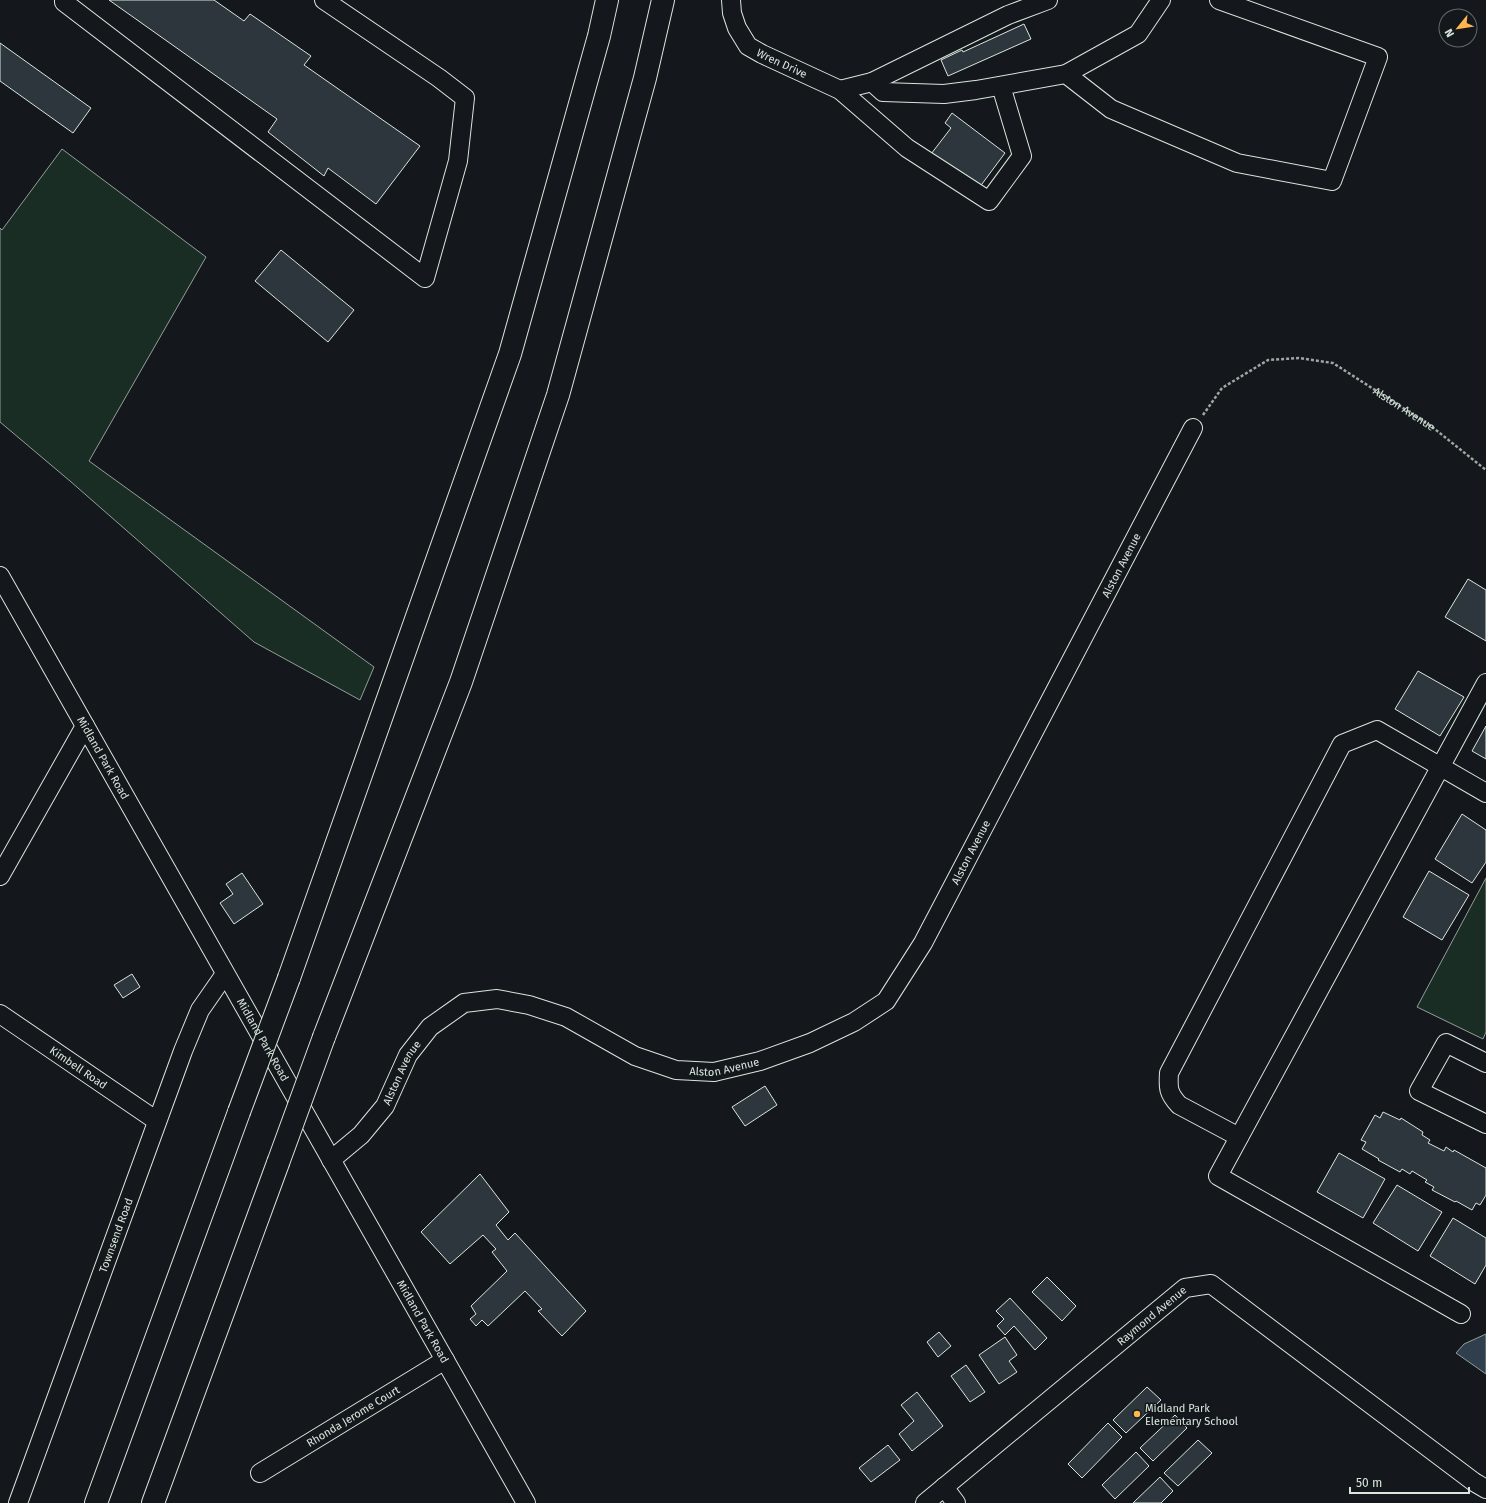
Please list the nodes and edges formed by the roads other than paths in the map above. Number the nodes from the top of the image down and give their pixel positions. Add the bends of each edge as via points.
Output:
1 (64, 0) edge
2 (324, 0) edge
3 (607, 0) edge
4 (663, 0) edge
5 (731, 0) edge
6 (1048, 0) edge
7 (1161, 0) edge
8 (1219, 0) edge
9 (1066, 74) junction
10 (872, 82) junction
11 (1001, 86) junction
12 (840, 90) junction
13 (1193, 428) road end
14 (0, 576) edge
15 (1486, 683) edge
16 (85, 726) junction
17 (1441, 766) junction
18 (1486, 793) edge
19 (0, 876) edge
20 (225, 974) junction
21 (0, 1014) edge
22 (1486, 1063) edge
23 (157, 1121) junction
24 (1486, 1124) edge
25 (1239, 1137) junction
26 (331, 1160) junction
27 (1461, 1314) dead end
28 (445, 1360) junction
29 (260, 1473) dead end
30 (944, 1488) junction
31 (1486, 1489) edge
32 (18, 1503) edge
33 (96, 1503) edge
34 (153, 1503) edge
35 (526, 1503) edge
36 (925, 1503) edge
37 (956, 1503) edge

1 - 2 street via 425,278 458,161 465,98
3 - 33 highway, bridge via 510,354 289,978
4 - 34 highway, bridge via 643,85 558,395 461,682 324,1037
5 - 12 street, Wren Drive via 737,28 748,46
6 - 10 street via 1008,15
7 - 9 street via 1138,34
8 - 9 street via 1378,57 1332,180 1237,163 1111,110
9 - 11 street
10 - 11 street via 883,92 936,94
10 - 12 street
11 - 12 street, Wren Drive via 1022,156 989,201 907,148
13 - 26 street, Alston Avenue via 923,943 886,1001 854,1022 810,1043 760,1061 714,1072 676,1070 635,1056 566,1017 529,1005 497,999 464,1003 430,1027 408,1055 385,1106 360,1135
14 - 16 street, Midland Park Road
15 - 17 street
16 - 19 street
16 - 20 street, Midland Park Road
17 - 18 street
17 - 25 street
17 - 25 street via 1376,730 1342,744 1169,1073 1168,1087 1171,1097 1179,1105
20 - 23 street, Townsend Road via 200,1010
20 - 26 street, Midland Park Road
21 - 23 street, Kimbell Road
22 - 24 street via 1446,1042 1419,1091
23 - 32 street, Townsend Road
25 - 27 street via 1218,1176
26 - 28 street, Midland Park Road
28 - 29 street, Rhonda Jerome Court
28 - 35 street, Midland Park Road
30 - 31 street, Raymond Avenue via 1185,1288 1210,1284
30 - 36 street, Raymond Avenue
30 - 37 street

